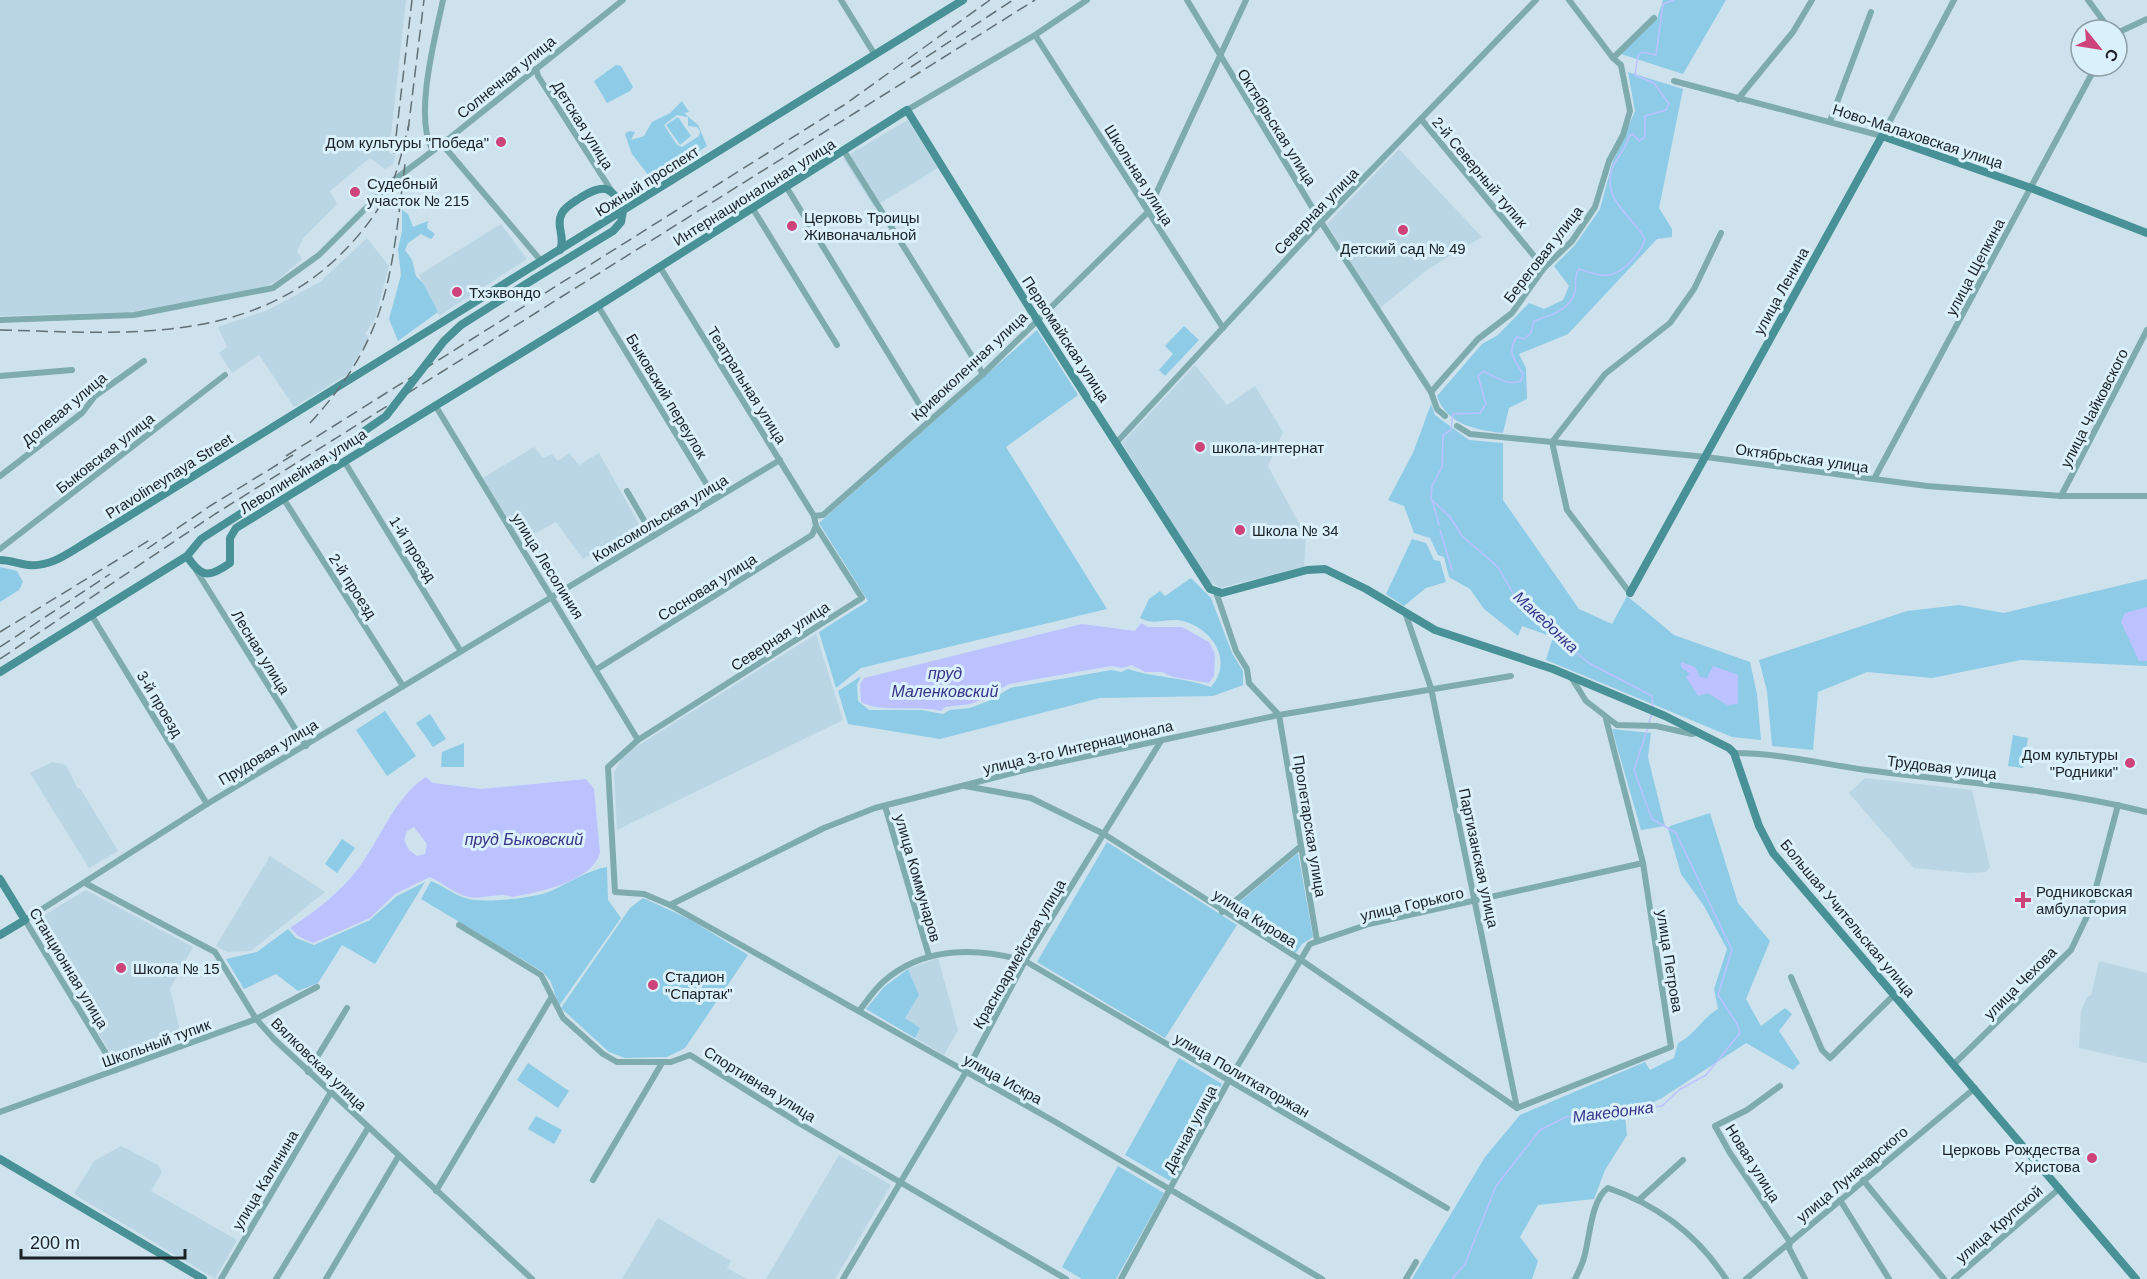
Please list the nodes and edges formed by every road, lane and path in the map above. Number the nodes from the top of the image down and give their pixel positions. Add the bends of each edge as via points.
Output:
1 (443, 0) edge
2 (623, 0) edge
3 (841, 0) edge
4 (963, 0) edge
5 (1087, 0) edge
6 (1187, 0) edge
7 (1246, 0) edge
8 (1536, 0) edge
9 (1569, 0) edge
10 (1812, 0) edge
11 (1954, 0) edge
12 (2088, 0) edge
13 (1871, 12) dead end
14 (1654, 18) dead end
15 (2101, 18) edge
16 (2147, 19) edge
17 (2129, 27) edge
18 (1035, 35) junction
19 (875, 55) junction
20 (1219, 56) junction
21 (1613, 58) junction
22 (536, 69) junction
23 (2090, 78) edge
24 (1674, 81) dead end
25 (1738, 99) junction
26 (907, 110) junction
27 (1421, 119) junction
28 (1830, 121) junction
29 (1882, 136) junction
30 (442, 144) junction
31 (432, 149) junction
32 (844, 151) junction
33 (787, 188) junction
34 (2031, 188) junction
35 (612, 193) junction
36 (753, 209) junction
37 (623, 211) junction
38 (1147, 213) junction
39 (1321, 222) junction
40 (561, 232) junction
41 (1721, 233) dead end
42 (2147, 233) edge
43 (580, 238) junction
44 (559, 251) junction
45 (542, 262) junction
46 (660, 267) junction
47 (1544, 268) junction
48 (598, 306) junction
49 (0, 320) edge
50 (1037, 320) junction
51 (1223, 328) junction
52 (2147, 330) edge
53 (837, 345) dead end
54 (144, 361) dead end
55 (72, 370) dead end
56 (983, 374) junction
57 (225, 375) dead end
58 (0, 376) edge
59 (344, 384) joint
60 (1431, 392) junction
61 (435, 405) junction
62 (1445, 416) dead end
63 (929, 420) junction
64 (1457, 426) dead end
65 (1117, 442) junction
66 (1552, 442) junction
67 (1706, 457) junction
68 (780, 460) junction
69 (344, 461) junction
70 (0, 476) edge
71 (1874, 480) junction
72 (627, 491) dead end
73 (2061, 496) junction
74 (2147, 496) edge
75 (284, 498) junction
76 (715, 498) junction
77 (814, 516) junction
78 (816, 526) junction
79 (653, 536) junction
80 (0, 549) edge
81 (187, 556) junction
82 (0, 560) edge
83 (196, 570) junction
84 (1216, 592) junction
85 (1630, 593) joint
86 (553, 596) junction
87 (1406, 615) junction
88 (93, 616) junction
89 (460, 650) junction
90 (597, 669) junction
91 (0, 672) edge
92 (1511, 676) dead end
93 (1570, 676) junction
94 (403, 686) junction
95 (1431, 688) junction
96 (1279, 715) junction
97 (1606, 719) junction
98 (1700, 732) junction
99 (638, 740) junction
100 (1161, 741) junction
101 (306, 746) junction
102 (1734, 753) junction
103 (964, 786) junction
104 (207, 804) junction
105 (2118, 805) junction
106 (885, 806) junction
107 (2147, 812) edge
108 (1104, 834) junction
109 (1301, 846) junction
110 (1643, 863) junction
111 (0, 879) edge
112 (85, 883) junction
113 (1476, 902) junction
114 (670, 905) junction
115 (1222, 912) junction
116 (25, 920) junction
117 (459, 925) dead end
118 (0, 935) edge
119 (1317, 941) junction
120 (929, 956) junction
121 (1300, 960) junction
122 (1025, 961) junction
123 (1791, 977) dead end
124 (317, 987) dead end
125 (1894, 995) junction
126 (551, 998) junction
127 (347, 1008) dead end
128 (859, 1011) junction
129 (256, 1019) junction
130 (662, 1063) junction
131 (1954, 1064) junction
132 (116, 1071) junction
133 (308, 1072) junction
134 (966, 1072) junction
135 (1228, 1082) junction
136 (1780, 1086) dead end
137 (1975, 1089) junction
138 (331, 1092) junction
139 (1517, 1108) junction
140 (0, 1112) edge
141 (368, 1128) junction
142 (398, 1157) junction
143 (0, 1159) edge
144 (1683, 1160) dead end
145 (593, 1180) dead end
146 (1863, 1180) junction
147 (901, 1182) junction
148 (2060, 1188) junction
149 (1170, 1190) junction
150 (436, 1191) junction
151 (1640, 1199) junction
152 (1840, 1200) junction
153 (1447, 1208) dead end
154 (1790, 1242) junction
155 (1416, 1262) dead end
156 (521, 1270) junction
157 (203, 1279) edge
158 (220, 1279) edge
159 (276, 1279) edge
160 (326, 1279) edge
161 (516, 1279) edge
162 (532, 1279) edge
163 (843, 1279) edge
164 (1066, 1279) edge
165 (1121, 1279) edge
166 (1322, 1279) edge
167 (1406, 1279) edge
168 (1575, 1279) edge
169 (1726, 1279) edge
170 (1746, 1279) edge
171 (1805, 1279) edge
172 (1889, 1279) edge
173 (1944, 1279) edge
174 (1954, 1279) edge
175 (2136, 1279) edge

1 - 31 street via 423,114 426,140
2 - 22 street, Солнечная улица
3 - 19 street
4 - 19 main road, Южный проспект
5 - 18 street, Интернациональная улица
6 - 20 street, Октябрьская улица
7 - 20 street, Кривоколенная улица
8 - 27 street, Северная улица
9 - 21 street, Береговая улица
10 - 25 street via 1793,32
11 - 29 street, улица Ленина
12 - 15 street
13 - 28 street
14 - 21 street
16 - 17 street
18 - 26 street, Интернациональная улица
18 - 38 street, Школьная улица
19 - 37 main road, Южный проспект
20 - 38 street, Кривоколенная улица
20 - 39 street, Октябрьская улица
21 - 47 street, Береговая улица via 1621,64 1630,111 1623,135 1595,207 1572,241
22 - 30 street, Солнечная улица
22 - 35 street, Детская улица
23 - 34 street, улица Щепкина
24 - 25 street, Ново-Малаховская улица
25 - 28 street, Ново-Малаховская улица
26 - 32 main road, Интернациональная улица
26 - 50 main road, Первомайская улица
27 - 39 street, Северная улица
27 - 47 street, 2-й Северный тупик
28 - 29 street, Ново-Малаховская улица
29 - 34 main road, Ново-Малаховская улица
29 - 67 main road, улица Ленина
30 - 31 street, Солнечная улица
30 - 45 street
31 - 49 street, Солнечная улица via 325,249 273,288 134,315
32 - 33 main road, Интернациональная улица
32 - 56 street
33 - 36 main road, Интернациональная улица
33 - 63 street
34 - 42 main road, Ново-Малаховская улица
34 - 71 street, улица Щепкина
35 - 37 main road
35 - 40 main road via 600,187 570,204 561,215
36 - 46 main road, Интернациональная улица
36 - 53 street
37 - 43 main road, Южный проспект
37 - 81 main road, bridge via 621,222 613,231 461,325 386,416 201,539
38 - 50 street, Кривоколенная улица
38 - 51 street, Школьная улица
39 - 51 street, Северная улица
39 - 60 street, Октябрьская улица
40 - 43 main road via 570,238
40 - 44 main road via 563,244
41 - 66 street via 1694,289 1670,323 1605,374
43 - 44 main road, Южный проспект
44 - 45 main road, Южный проспект
45 - 59 main road, Южный проспект
46 - 48 main road, Интернациональная улица
46 - 68 street, Театральная улица
47 - 60 street, Береговая улица via 1512,313 1478,339
48 - 61 main road, Интернациональная улица
48 - 76 street, Быковский переулок
50 - 56 street, Кривоколенная улица
50 - 65 main road, Первомайская улица
51 - 65 street, Северная улица
52 - 73 street, улица Чайковского
54 - 70 street, Долевая улица via 95,396 82,413
55 - 58 street
56 - 63 street, Кривоколенная улица
57 - 80 street, Быковская улица
59 - 82 main road, Pravolineynaya Street via 54,561 33,565
60 - 62 street, Октябрьская улица via 1437,410
61 - 69 main road, Леволинейная улица
61 - 86 street, улица Лесолиния
63 - 77 street, Кривоколенная улица via 823,515
64 - 66 street, Октябрьская улица via 1470,434
65 - 84 main road, Первомайская улица via 1204,581
66 - 67 street, Октябрьская улица
66 - 85 street via 1567,510
67 - 71 street, Октябрьская улица
67 - 85 main road, улица Ленина
68 - 76 street, Комсомольская улица
68 - 77 street, Театральная улица
69 - 75 main road, Леволинейная улица
69 - 89 street, 1-й проезд
71 - 73 street, Октябрьская улица
72 - 79 street
73 - 74 street, Октябрьская улица
75 - 83 main road, Леволинейная улица via 233,532 230,563 210,574
75 - 94 street, 2-й проезд
76 - 79 street, Комсомольская улица
77 - 78 street
78 - 90 street, Сосновая улица via 812,535
78 - 99 street, Северная улица via 862,598
79 - 86 street, Комсомольская улица
81 - 83 main road
81 - 88 main road
83 - 101 street, Лесная улица
84 - 87 main road via 1325,569
84 - 96 street via 1249,683
86 - 89 street, Прудовая улица
86 - 90 street, улица Лесолиния
87 - 93 main road via 1435,630
87 - 95 street, Партизанская улица
88 - 91 main road
88 - 104 street, 3-й проезд
89 - 94 street, Прудовая улица
90 - 99 street, улица Лесолиния
92 - 95 street, улица 3-го Интернационала
93 - 97 street via 1586,701
93 - 98 main road
94 - 101 street, Прудовая улица
95 - 96 street, улица 3-го Интернационала
95 - 113 street, Партизанская улица
96 - 100 street, улица 3-го Интернационала
96 - 109 street, Пролетарская улица
97 - 98 street via 1617,725
97 - 110 street, улица Петрова
98 - 102 main road
99 - 114 street, улица Искра via 608,767 615,892 644,894
100 - 103 street, улица 3-го Интернационала
100 - 108 street, Красноармейская улица
101 - 104 street, Прудовая улица
102 - 105 street, Трудовая улица via 1770,754 2050,792
102 - 125 main road, Большая Учительская улица via 1759,826 1773,853
103 - 106 street, улица 3-го Интернационала
103 - 108 street, улица Кирова via 1031,798
104 - 112 street, Прудовая улица
105 - 107 street, Трудовая улица
105 - 131 street, улица Чехова via 2090,910 2071,950
106 - 114 street, улица 3-го Интернационала via 852,815
106 - 120 street, улица Коммунаров
108 - 115 street, улица Кирова
108 - 122 street, Красноармейская улица
109 - 115 street
109 - 119 street, Пролетарская улица
110 - 113 street, улица Горького
110 - 139 street, улица Петрова via 1671,1047
111 - 116 main road, Станционная улица
112 - 116 street, Прудовая улица
112 - 129 street, Вялковская улица via 215,952
113 - 119 street, улица Горького via 1369,924
113 - 139 street, Партизанская улица
114 - 128 street, улица Искра
115 - 121 street, улица Кирова
116 - 118 main road, Прудовая улица
116 - 132 street, Станционная улица
117 - 126 street, Спортивная улица via 541,975
119 - 121 street via 1310,944
120 - 122 street, улица Политкаторжан via 970,951 1000,953
120 - 128 street, улица Политкаторжан via 896,971
121 - 135 street, Дачная улица
121 - 139 street, улица Кирова
122 - 134 street, Красноармейская улица
122 - 135 street, улица Политкаторжан
123 - 125 street via 1822,1050 1830,1058
124 - 129 street, Школьный тупик
125 - 131 main road, Большая Учительская улица
126 - 130 street, Спортивная улица via 563,1018 603,1054 617,1062
126 - 150 street
127 - 133 street
128 - 134 street, улица Искра
129 - 132 street, Школьный тупик
129 - 133 street, Вялковская улица
130 - 145 street
130 - 147 street, Спортивная улица via 690,1054
131 - 137 main road, Большая Учительская улица
132 - 140 street, Школьный тупик
133 - 138 street, Вялковская улица
134 - 147 street, Красноармейская улица
134 - 149 street, улица Искра
135 - 149 street, Дачная улица
135 - 153 street, улица Политкаторжан
136 - 154 street, Новая улица via 1747,1110 1715,1126
137 - 146 street, улица Луначарского
137 - 148 main road, Большая Учительская улица
138 - 141 street, Вялковская улица
138 - 158 street, улица Калинина
141 - 142 street, Вялковская улица
141 - 159 street
142 - 150 street, Вялковская улица
142 - 160 street
143 - 157 main road
144 - 151 street
146 - 152 street, улица Луначарского
146 - 173 street
147 - 163 street, Красноармейская улица
147 - 164 street, Спортивная улица
148 - 174 street, улица Крупской
148 - 175 main road, Большая Учительская улица
149 - 165 street, Дачная улица
149 - 166 street, улица Искра
150 - 156 street, Вялковская улица
151 - 168 street via 1608,1188 1602,1192
151 - 169 street via 1690,1236
152 - 154 street, улица Луначарского
152 - 172 street
154 - 170 street, улица Луначарского
154 - 171 street, Новая улица via 1789,1248
155 - 167 street
156 - 161 street
156 - 162 street, Вялковская улица

